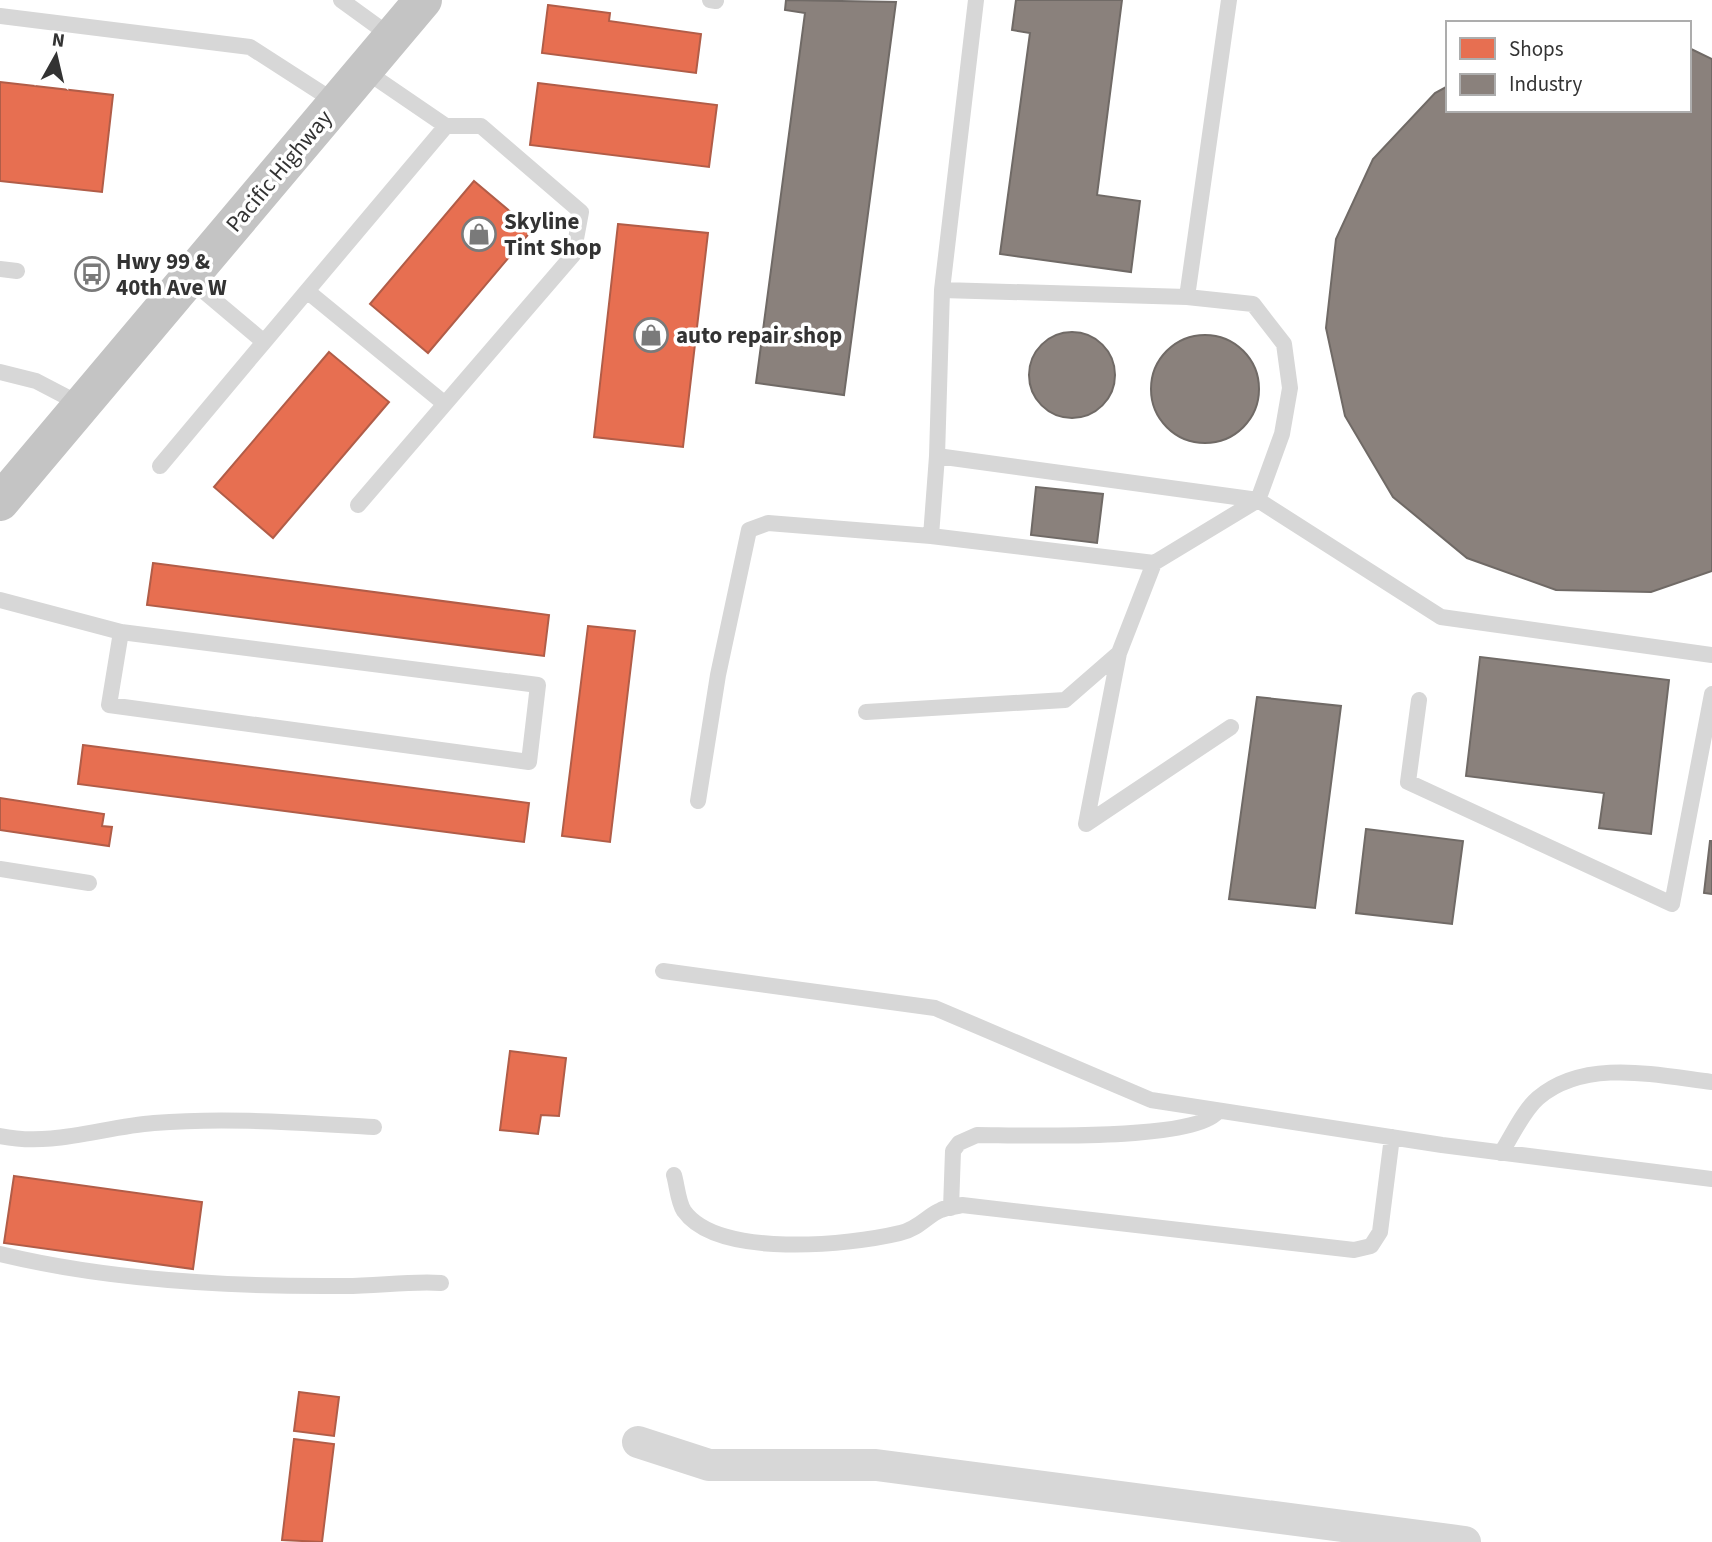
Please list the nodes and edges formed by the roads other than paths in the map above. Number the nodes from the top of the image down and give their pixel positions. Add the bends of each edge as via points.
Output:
1 (341, 0) edge
2 (423, 0) edge
3 (710, 0) edge
4 (976, 0) edge
5 (1228, 0) edge
6 (716, 1) edge
7 (0, 16) edge
8 (392, 37) junction
9 (364, 70) junction
10 (337, 103) junction
11 (446, 126) junction
12 (0, 269) edge
13 (17, 271) dead end
14 (188, 278) junction
15 (942, 290) junction
16 (307, 291) junction
17 (1187, 297) junction
18 (264, 342) junction
19 (0, 372) edge
20 (444, 404) junction
21 (82, 405) junction
22 (937, 456) junction
23 (160, 466) dead end
24 (1, 498) edge
25 (1258, 500) junction
26 (358, 505) dead end
27 (931, 536) junction
28 (1154, 563) junction
29 (0, 600) edge
30 (121, 632) junction
31 (1119, 653) junction
32 (1712, 655) edge
33 (1712, 694) edge
34 (1419, 700) dead end
35 (866, 712) dead end
36 (1231, 727) dead end
37 (698, 801) dead end
38 (0, 869) edge
39 (89, 883) dead end
40 (663, 971) dead end
41 (1712, 1082) edge
42 (1218, 1111) junction
43 (374, 1127) dead end
44 (0, 1136) edge
45 (1392, 1137) junction
46 (1501, 1153) junction
47 (674, 1175) dead end
48 (1712, 1179) edge
49 (951, 1208) junction
50 (0, 1254) edge
51 (442, 1283) dead end
52 (638, 1442) dead end
53 (1465, 1542) edge

1 - 8 lane
2 - 8 highway, Pacific Highway
3 - 6 lane
4 - 15 lane
5 - 17 lane
7 - 10 lane via 250,47
8 - 9 highway, Pacific Highway
9 - 10 highway, Pacific Highway
9 - 11 lane
10 - 14 highway, Pacific Highway
11 - 16 lane
11 - 20 lane via 481,126 580,212 573,255
12 - 13 lane
14 - 18 lane
14 - 21 highway, Pacific Highway
15 - 17 lane
15 - 22 lane
16 - 18 lane
16 - 20 lane
17 - 25 lane via 1252,304 1284,344 1290,387 1282,434
18 - 23 lane
19 - 21 lane via 36,381
20 - 26 lane
21 - 24 highway, Pacific Highway
22 - 25 lane
22 - 27 lane
25 - 28 lane
25 - 32 lane via 1441,617
27 - 28 lane
27 - 37 lane via 768,523 749,530 718,675
28 - 31 lane
29 - 30 lane
30 - 30 lane via 109,705 529,762 538,685
31 - 35 lane via 1065,700
31 - 36 lane via 1086,824
33 - 34 lane via 1672,904 1408,782
38 - 39 lane
40 - 42 lane via 936,1008 1151,1100
41 - 46 lane via 1640,1072 1579,1075 1537,1099
42 - 45 lane
42 - 49 lane via 1197,1125 1154,1131 967,1138 953,1151
43 - 44 lane via 244,1119 152,1123 55,1139
45 - 46 lane
45 - 49 lane via 1380,1232 1371,1246 1354,1250 962,1205
46 - 48 lane
47 - 49 lane via 684,1211 706,1229 769,1245 834,1243 902,1233 939,1210
50 - 51 lane via 147,1277 226,1283
52 - 53 street via 709,1465 876,1465

